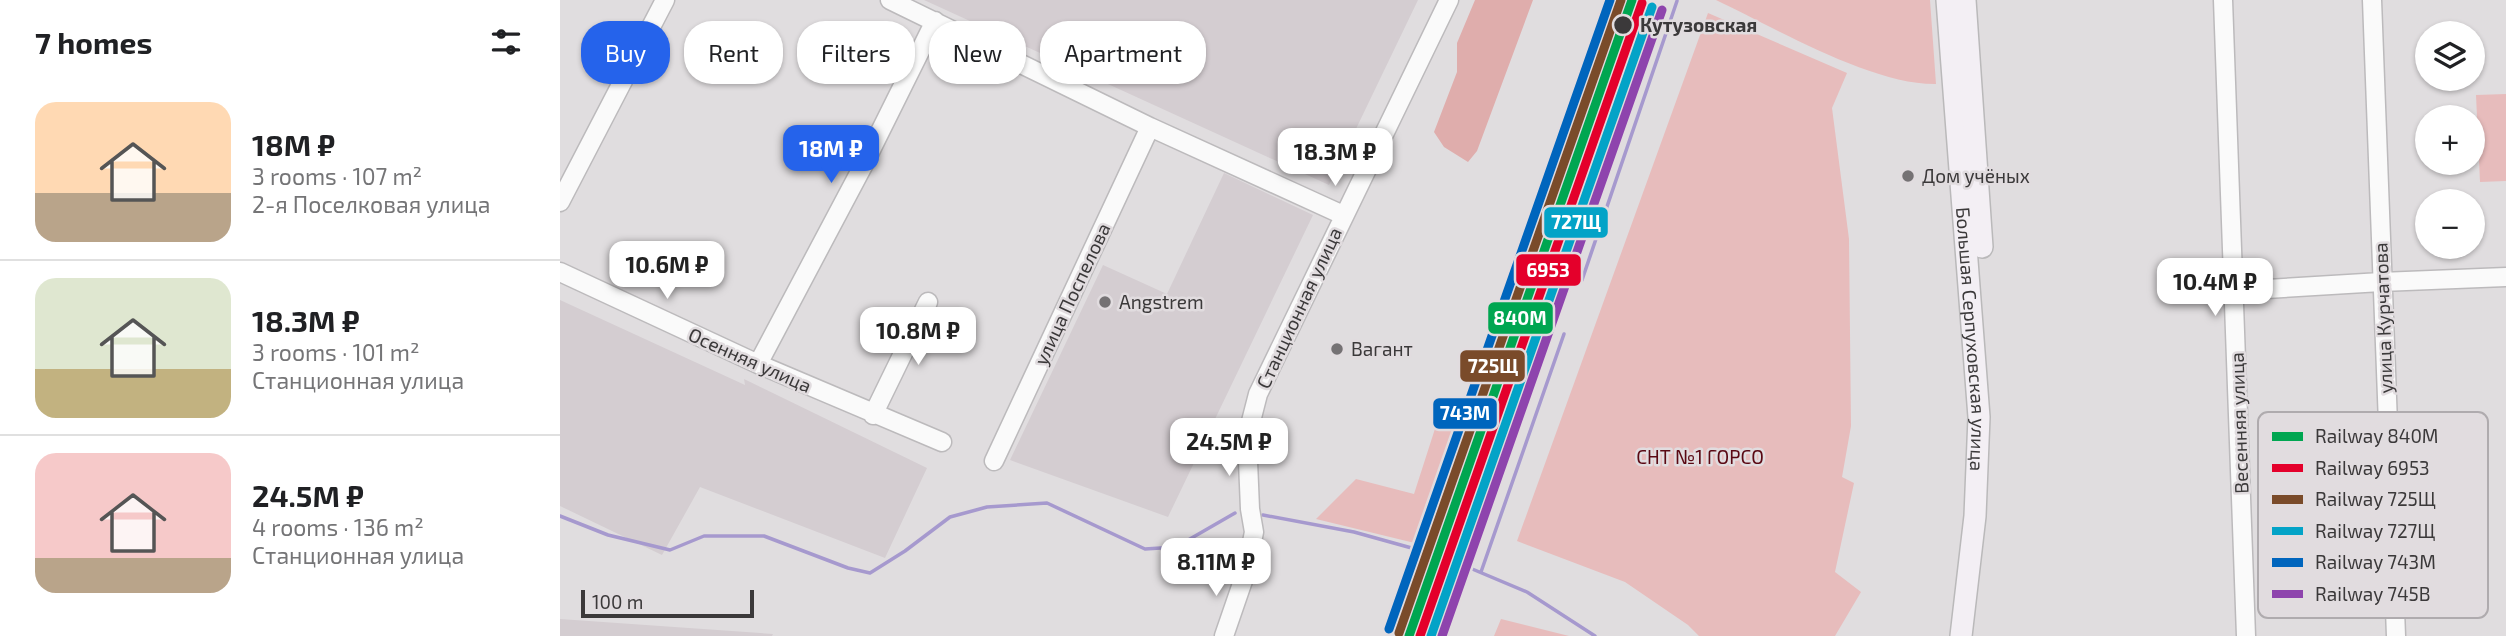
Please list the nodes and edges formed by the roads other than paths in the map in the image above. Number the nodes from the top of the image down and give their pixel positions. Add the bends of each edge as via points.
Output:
1 (666, 0) edge
2 (890, 0) edge
3 (1449, 0) edge
4 (1947, 0) edge
5 (1965, 0) edge
6 (2223, 0) edge
7 (2372, 0) edge
8 (935, 21) edge
9 (929, 33) edge
10 (1026, 66) edge
11 (1150, 127) junction
12 (560, 202) edge
13 (1343, 215) junction
14 (560, 272) edge
15 (2506, 277) edge
16 (2381, 282) junction
17 (2233, 291) junction
18 (928, 302) dead end
19 (758, 364) junction
20 (2387, 412) edge
21 (873, 415) junction
22 (942, 442) dead end
23 (994, 461) dead end
24 (2395, 618) edge
25 (1224, 636) edge
26 (1961, 636) edge
27 (1974, 636) edge
28 (2246, 636) edge
29 (2396, 636) edge

1 - 12 street
2 - 8 street
3 - 13 street, Станционная улица
4 - 26 main road, Большая Серпуховская улица via 1979,417 1975,516
5 - 27 main road, Большая Серпуховская улица via 1993,447
6 - 17 street, Весенняя улица
7 - 16 street, улица Курчатова
9 - 19 street
10 - 11 street
11 - 13 street
11 - 23 street, улица Поспелова
13 - 25 street, Станционная улица via 1258,394 1247,437 1254,532
14 - 19 street, Осенняя улица
15 - 16 street
16 - 17 street
16 - 20 street, улица Курчатова
17 - 28 street, Весенняя улица
18 - 21 street
19 - 21 street, Осенняя улица
21 - 22 street, Осенняя улица
24 - 29 street, улица Курчатова

